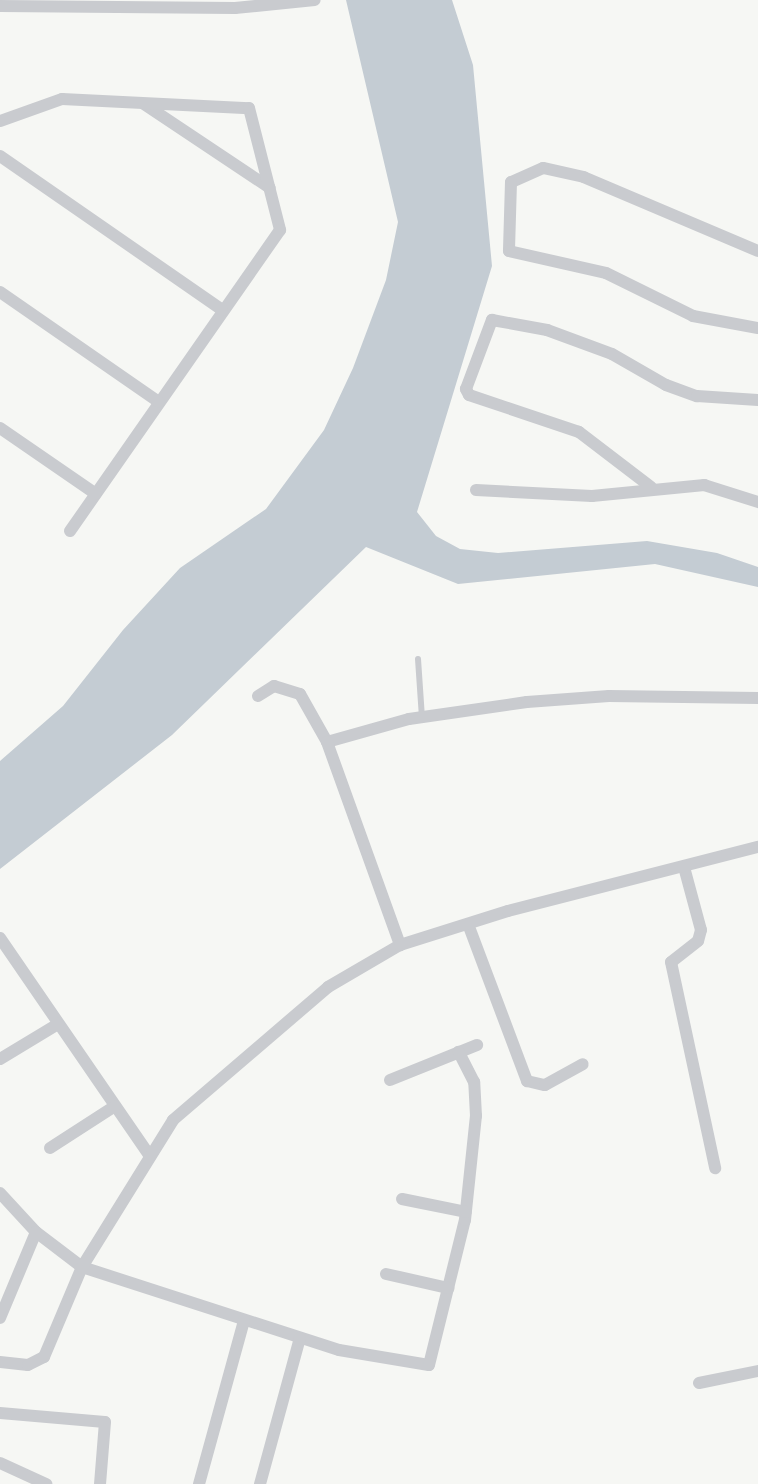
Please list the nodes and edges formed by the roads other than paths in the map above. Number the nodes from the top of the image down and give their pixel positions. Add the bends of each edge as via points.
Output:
1 (314, 0) edge
2 (60, 2) edge
3 (0, 6) edge
4 (144, 104) junction
5 (0, 121) edge
6 (0, 156) edge
7 (270, 188) junction
8 (758, 251) edge
9 (0, 292) edge
10 (222, 310) junction
11 (758, 328) edge
12 (758, 400) edge
13 (159, 402) junction
14 (0, 428) edge
15 (651, 488) junction
16 (476, 490) dead end
17 (96, 494) junction
18 (758, 502) edge
19 (70, 531) dead end
20 (418, 659) dead end
21 (258, 696) dead end
22 (758, 698) edge
23 (422, 717) junction
24 (327, 742) junction
25 (758, 848) edge
26 (684, 867) junction
27 (468, 924) junction
28 (2, 944) edge
29 (400, 945) junction
30 (58, 1024) junction
31 (478, 1044) dead end
32 (459, 1052) junction
33 (0, 1059) edge
34 (582, 1064) dead end
35 (390, 1080) dead end
36 (115, 1106) junction
37 (50, 1148) dead end
38 (149, 1155) junction
39 (715, 1168) dead end
40 (0, 1193) edge
41 (402, 1199) dead end
42 (466, 1212) junction
43 (36, 1232) junction
44 (82, 1267) junction
45 (386, 1274) dead end
46 (448, 1288) junction
47 (0, 1318) edge
48 (244, 1321) junction
49 (300, 1338) junction
50 (0, 1362) edge
51 (758, 1371) edge
52 (699, 1383) dead end
53 (0, 1413) edge
54 (0, 1463) edge
55 (46, 1484) edge
56 (100, 1484) edge
57 (199, 1484) edge
58 (260, 1484) edge

1 - 2 street via 235,8
2 - 3 street
4 - 5 street via 62,99
4 - 7 street
4 - 7 street via 249,108
6 - 10 street
7 - 10 street via 280,230
8 - 11 street via 584,177 543,168 511,182 508,251 606,273 693,316
9 - 13 street
10 - 13 street
12 - 15 street via 697,396 666,385 612,354 547,330 492,320 466,389 469,395 579,432
13 - 17 street
14 - 17 street
15 - 16 street via 592,496
15 - 18 street via 715,486
17 - 19 street
20 - 23 lane
21 - 24 street via 274,686 300,694
22 - 23 street via 609,696
23 - 24 street
24 - 29 street
25 - 26 street
26 - 27 street
26 - 39 street via 701,930 698,941 671,962
27 - 29 street
27 - 34 street via 527,1081 545,1085
28 - 30 street
29 - 38 street via 328,987 254,1048 172,1120
30 - 33 street
30 - 36 street
31 - 32 street
32 - 35 street
32 - 42 street via 474,1082 476,1116
36 - 37 street
36 - 38 street
38 - 44 street
40 - 43 street
41 - 42 street
42 - 46 street
43 - 44 street
43 - 47 street
44 - 48 street
44 - 50 street via 44,1357 28,1365
45 - 46 street
46 - 49 street via 429,1365 339,1350
48 - 49 street
48 - 57 street
49 - 58 street
51 - 52 street
53 - 56 street via 105,1422
54 - 55 street

